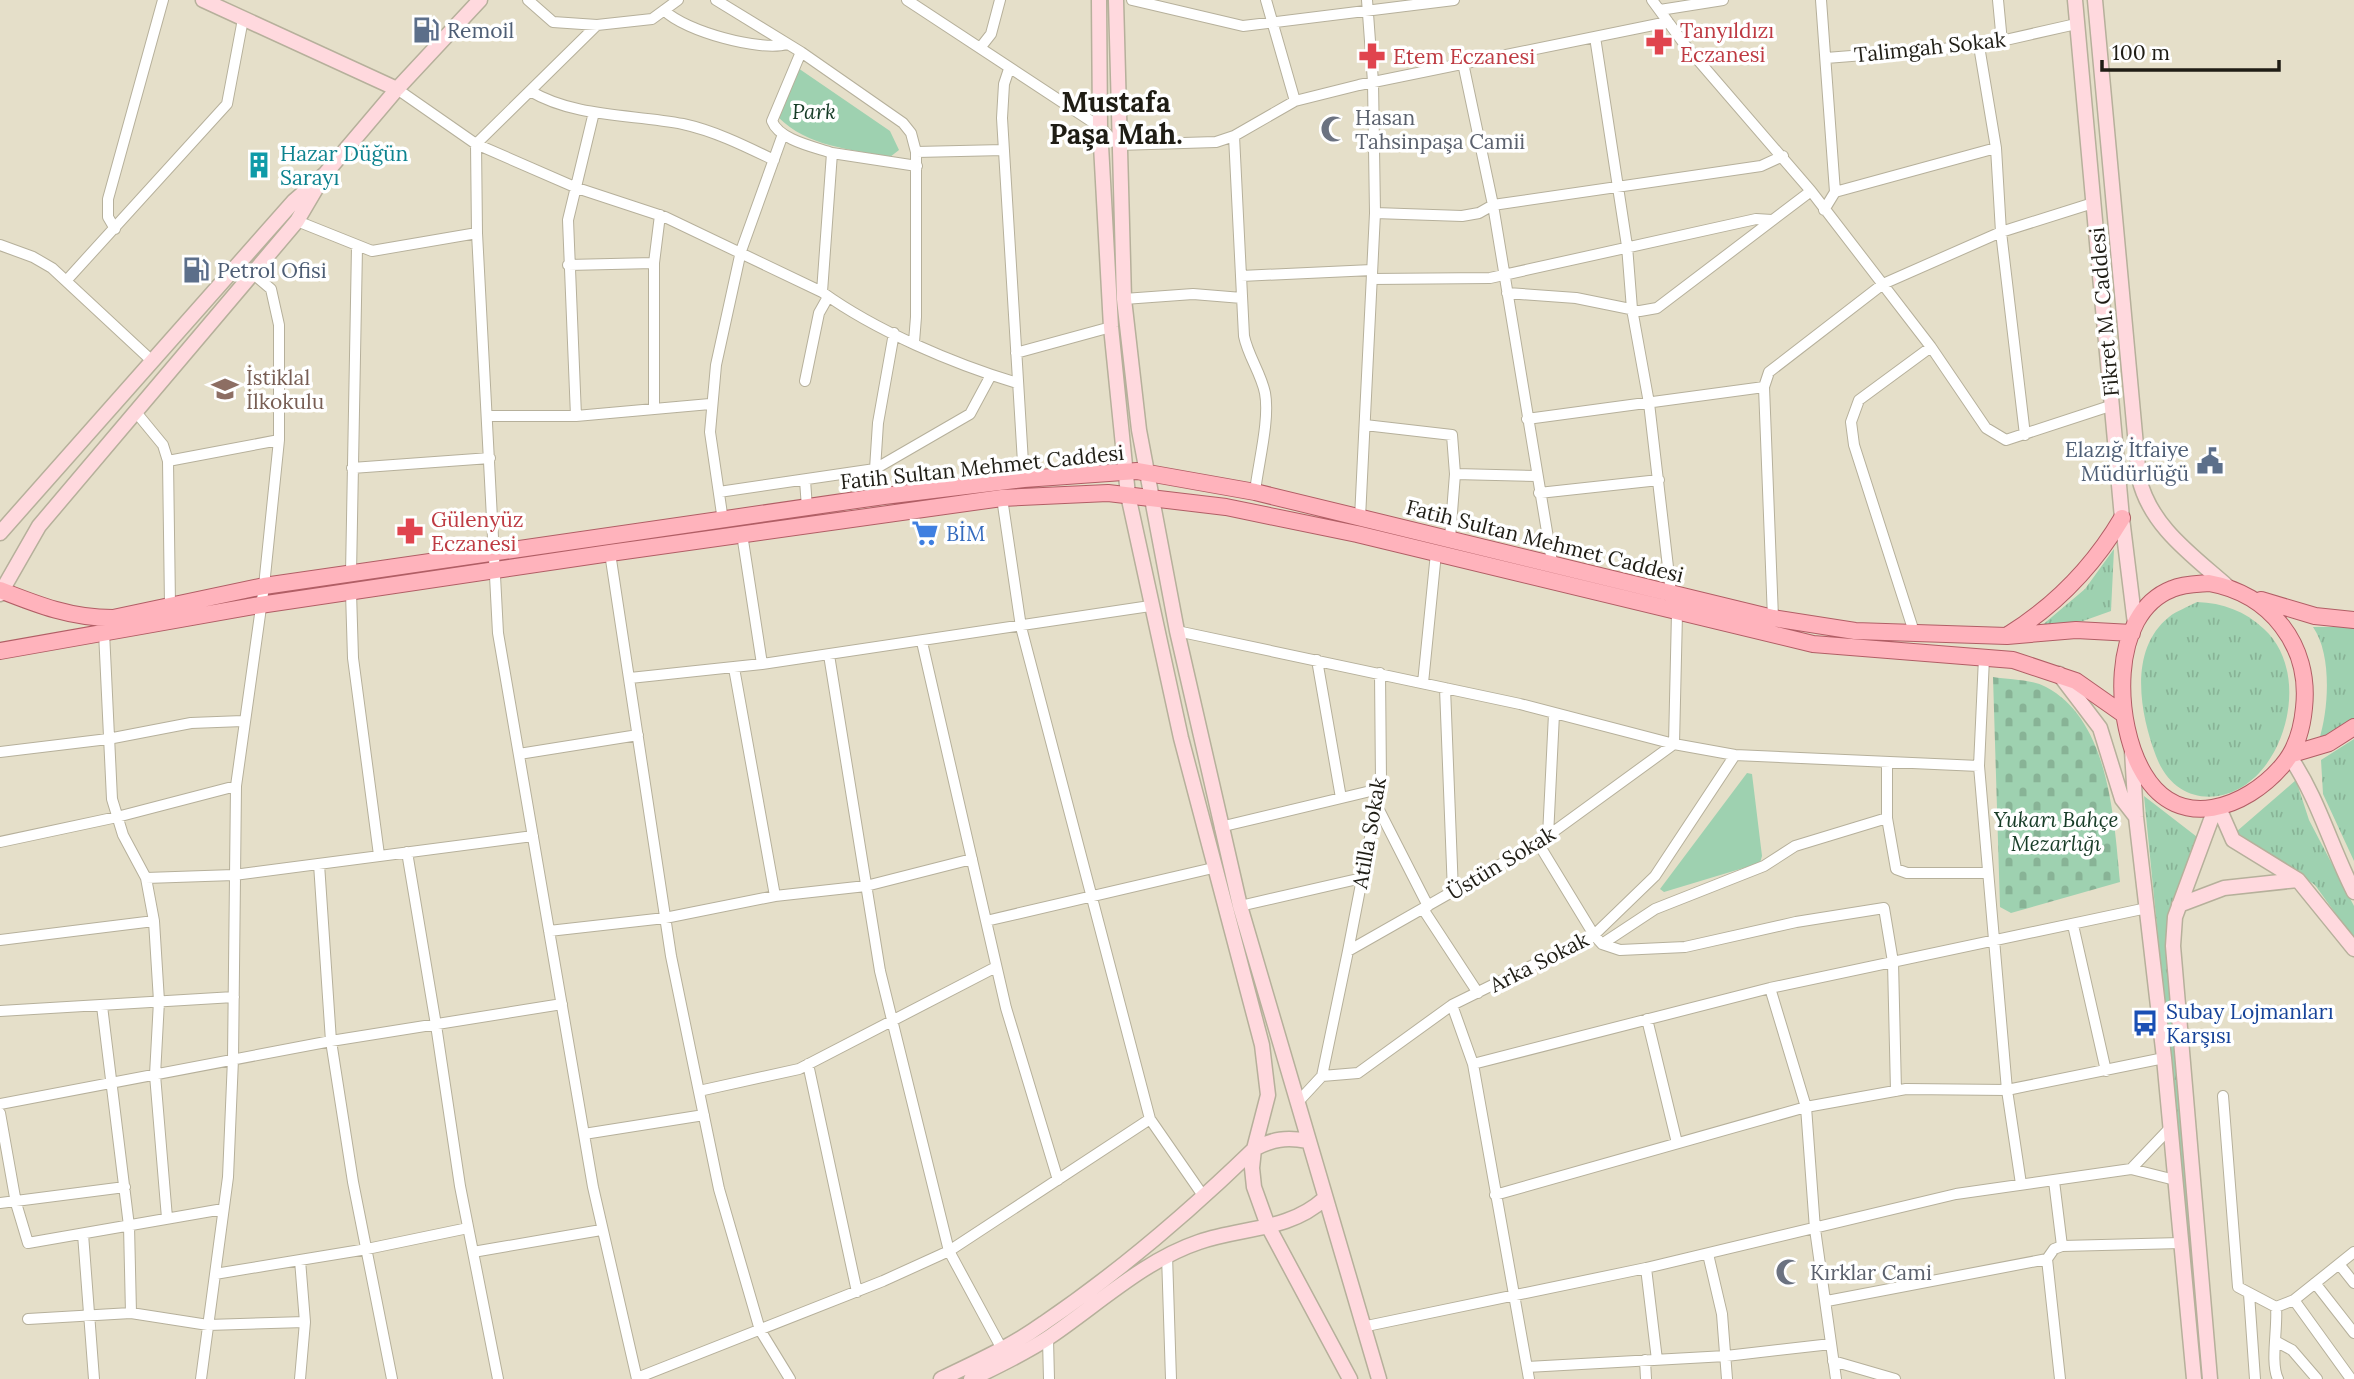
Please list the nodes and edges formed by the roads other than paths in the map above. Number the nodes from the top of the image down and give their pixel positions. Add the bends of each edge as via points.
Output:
1 (163, 0) edge
2 (203, 0) edge
3 (480, 0) edge
4 (528, 0) edge
5 (678, 0) edge
6 (716, 0) edge
7 (907, 0) edge
8 (1000, 0) edge
9 (1099, 0) edge
10 (1116, 0) edge
11 (1132, 0) edge
12 (1266, 0) edge
13 (1448, 0) edge
14 (1454, 0) edge
15 (1652, 0) edge
16 (1723, 0) edge
17 (1821, 0) edge
18 (1998, 0) edge
19 (2075, 0) edge
20 (2095, 0) edge
21 (1697, 2) edge
22 (1368, 5) edge
23 (1660, 10) junction
24 (665, 11) junction
25 (243, 19) junction
26 (1668, 22) junction
27 (1273, 24) junction
28 (2076, 24) junction
29 (597, 25) junction
30 (1595, 37) junction
31 (2002, 42) junction
32 (787, 44) junction
33 (1979, 46) junction
34 (980, 48) junction
35 (801, 52) junction
36 (1826, 58) junction
37 (1463, 63) junction
38 (1009, 69) junction
39 (1373, 82) junction
40 (397, 89) junction
41 (530, 91) junction
42 (1295, 102) junction
43 (594, 112) junction
44 (1100, 127) junction
45 (783, 134) junction
46 (1234, 136) junction
47 (476, 144) junction
48 (1118, 145) junction
49 (1996, 148) junction
50 (1004, 150) junction
51 (916, 152) junction
52 (832, 153) junction
53 (1783, 156) junction
54 (774, 160) junction
55 (917, 166) junction
56 (325, 174) junction
57 (1617, 187) junction
58 (577, 188) junction
59 (1811, 191) junction
60 (1835, 192) junction
61 (2093, 203) junction
62 (1493, 205) junction
63 (1824, 211) junction
64 (1375, 213) junction
65 (660, 215) junction
66 (1772, 220) junction
67 (297, 221) junction
68 (115, 229) junction
69 (2001, 232) junction
70 (477, 233) junction
71 (0, 245) edge
72 (1627, 246) junction
73 (357, 247) junction
74 (741, 251) junction
75 (654, 263) junction
76 (568, 265) junction
77 (251, 272) junction
78 (1372, 275) junction
79 (1504, 275) junction
80 (1241, 276) junction
81 (66, 281) junction
82 (1883, 284) junction
83 (1507, 293) junction
84 (825, 294) junction
85 (1242, 298) junction
86 (1124, 299) junction
87 (1632, 309) junction
88 (1111, 327) junction
89 (894, 333) junction
90 (914, 342) junction
91 (1931, 347) junction
92 (1016, 353) junction
93 (151, 360) junction
94 (991, 375) junction
95 (805, 381) dead end
96 (1017, 383) junction
97 (1764, 387) junction
98 (1649, 403) junction
99 (710, 404) junction
100 (2113, 405) junction
101 (653, 409) junction
102 (135, 411) junction
103 (489, 416) junction
104 (576, 416) junction
105 (1527, 419) junction
106 (1365, 425) junction
107 (2025, 435) junction
108 (279, 440) junction
109 (490, 458) junction
110 (168, 461) junction
111 (352, 468) junction
112 (876, 469) junction
113 (1125, 472) junction
114 (1146, 472) junction
115 (1455, 474) junction
116 (1536, 476) junction
117 (1024, 479) junction
118 (805, 480) junction
119 (1659, 480) junction
120 (719, 492) junction
121 (1255, 492) junction
122 (1539, 493) junction
123 (1128, 495) junction
124 (884, 496) junction
125 (1002, 498) junction
126 (1151, 498) junction
127 (807, 508) junction
128 (1360, 518) junction
129 (2122, 518) junction
130 (723, 521) junction
131 (0, 533) edge
132 (741, 534) junction
133 (1450, 538) junction
134 (494, 552) junction
135 (610, 553) junction
136 (1436, 553) junction
137 (1552, 562) junction
138 (495, 569) junction
139 (351, 574) junction
140 (264, 586) junction
141 (2227, 586) junction
142 (1, 592) edge
143 (351, 592) junction
144 (1671, 593) junction
145 (2248, 595) junction
146 (170, 605) junction
147 (260, 605) junction
148 (1150, 606) junction
149 (1677, 612) junction
150 (1773, 618) junction
151 (2354, 620) edge
152 (1021, 627) junction
153 (2134, 628) junction
154 (1177, 631) junction
155 (104, 632) junction
156 (1914, 632) junction
157 (2007, 636) junction
158 (922, 642) junction
159 (0, 651) edge
160 (829, 655) junction
161 (1984, 658) junction
162 (1317, 660) junction
163 (762, 664) junction
164 (734, 668) junction
165 (1380, 673) junction
166 (2059, 673) junction
167 (630, 678) junction
168 (1423, 683) junction
169 (1445, 688) junction
170 (1554, 714) junction
171 (2123, 714) junction
172 (243, 722) junction
173 (2354, 727) edge
174 (638, 735) junction
175 (108, 738) junction
176 (1674, 744) junction
177 (2132, 747) junction
178 (0, 752) edge
179 (519, 754) junction
180 (1735, 755) junction
181 (2291, 755) junction
182 (1887, 763) junction
183 (1979, 766) junction
184 (236, 786) junction
185 (1379, 789) junction
186 (1341, 798) junction
187 (1376, 804) junction
188 (2217, 808) junction
189 (117, 817) junction
190 (2136, 817) junction
191 (1887, 818) junction
192 (1220, 827) junction
193 (533, 836) junction
194 (1548, 836) junction
195 (0, 842) edge
196 (1538, 843) junction
197 (407, 852) junction
198 (379, 855) junction
199 (972, 859) junction
200 (319, 864) junction
201 (1213, 868) junction
202 (1987, 873) junction
203 (234, 875) junction
204 (146, 878) junction
205 (1362, 878) junction
206 (2298, 880) junction
207 (866, 886) junction
208 (1453, 892) junction
209 (2354, 892) edge
210 (775, 896) junction
211 (1090, 896) junction
212 (2179, 905) junction
213 (1240, 906) junction
214 (1425, 907) junction
215 (2147, 908) junction
216 (665, 918) junction
217 (154, 921) junction
218 (986, 921) junction
219 (2073, 925) junction
220 (549, 932) junction
221 (1594, 935) junction
222 (0, 940) edge
223 (1993, 943) junction
224 (1602, 944) junction
225 (2354, 949) edge
226 (1348, 951) junction
227 (1893, 962) junction
228 (996, 967) junction
229 (1770, 988) junction
230 (1478, 993) junction
231 (234, 997) junction
232 (159, 1001) junction
233 (562, 1004) junction
234 (1452, 1005) junction
235 (102, 1006) junction
236 (0, 1011) edge
237 (1647, 1019) junction
238 (892, 1021) junction
239 (436, 1025) junction
240 (331, 1041) junction
241 (2164, 1058) junction
242 (233, 1059) junction
243 (808, 1064) junction
244 (1473, 1064) junction
245 (2106, 1071) junction
246 (155, 1075) junction
247 (1322, 1076) junction
248 (110, 1083) junction
249 (2007, 1090) junction
250 (699, 1091) junction
251 (1896, 1091) junction
252 (2223, 1096) dead end
253 (1297, 1103) junction
254 (0, 1104) edge
255 (1806, 1107) junction
256 (0, 1113) edge
257 (704, 1115) junction
258 (1150, 1119) junction
259 (2171, 1128) junction
260 (584, 1135) junction
261 (1307, 1141) junction
262 (1677, 1143) junction
263 (1254, 1149) junction
264 (2131, 1169) junction
265 (1058, 1180) junction
266 (2175, 1180) junction
267 (2054, 1181) junction
268 (2021, 1185) junction
269 (125, 1187) junction
270 (1494, 1195) junction
271 (1204, 1197) junction
272 (1324, 1199) junction
273 (0, 1203) edge
274 (16, 1203) junction
275 (223, 1209) junction
276 (167, 1218) junction
277 (130, 1226) junction
278 (1268, 1226) junction
279 (468, 1228) junction
280 (1815, 1229) junction
281 (601, 1230) junction
282 (83, 1234) junction
283 (2181, 1243) junction
284 (2062, 1246) junction
285 (367, 1249) junction
286 (949, 1251) junction
287 (473, 1252) junction
288 (2354, 1252) edge
289 (1708, 1254) junction
290 (1167, 1255) junction
291 (2047, 1259) junction
292 (300, 1260) junction
293 (2339, 1264) junction
294 (1646, 1268) junction
295 (215, 1274) junction
296 (2315, 1283) junction
297 (2354, 1283) edge
298 (857, 1292) junction
299 (2249, 1294) junction
300 (1516, 1297) junction
301 (2294, 1300) junction
302 (1827, 1301) junction
303 (2276, 1307) junction
304 (131, 1313) junction
305 (90, 1315) junction
306 (28, 1319) dead end
307 (305, 1322) junction
308 (208, 1325) junction
309 (1362, 1327) junction
310 (760, 1330) junction
311 (2354, 1333) edge
312 (1048, 1339) junction
313 (2277, 1342) junction
314 (1831, 1344) junction
315 (1002, 1349) junction
316 (1726, 1356) junction
317 (1645, 1360) junction
318 (1657, 1360) junction
319 (1833, 1361) junction
320 (1527, 1367) junction
321 (974, 1378) edge
322 (94, 1379) edge
323 (201, 1379) edge
324 (300, 1379) edge
325 (392, 1379) edge
326 (498, 1379) edge
327 (637, 1379) edge
328 (790, 1379) edge
329 (941, 1379) edge
330 (1049, 1379) edge
331 (1171, 1379) edge
332 (1350, 1379) edge
333 (1379, 1379) edge
334 (1529, 1379) edge
335 (1646, 1379) edge
336 (1727, 1379) edge
337 (1836, 1379) edge
338 (1895, 1379) edge
339 (2060, 1379) edge
340 (2194, 1379) edge
341 (2210, 1379) edge
342 (2255, 1379) edge
343 (2278, 1379) edge
344 (2317, 1379) edge
345 (2351, 1379) edge

1 - 68 street via 108,199 108,217
2 - 25 main road
3 - 40 main road
4 - 29 street via 553,22
5 - 24 street
6 - 32 street
7 - 34 street
8 - 34 street via 991,34
9 - 44 main road
10 - 48 main road
11 - 27 street via 1243,26
12 - 27 street
13 - 14 street
13 - 22 street
15 - 23 street
16 - 21 street
17 - 36 street
18 - 31 street
19 - 28 main road, Fikret M. Caddesi
20 - 141 main road via 2130,408 2144,501 2172,538
21 - 23 street
22 - 27 street
22 - 39 street
23 - 26 street
24 - 29 street via 636,23
24 - 32 street via 702,33 772,46
25 - 40 main road
25 - 68 street via 227,104
26 - 30 street
26 - 53 street
27 - 42 street
28 - 31 street, Talimgah Sokak
28 - 61 main road, Fikret M. Caddesi
29 - 41 street
30 - 37 street
30 - 57 street
31 - 33 street, Talimgah Sokak
32 - 35 street
33 - 36 street, Talimgah Sokak
33 - 49 street
34 - 38 street
35 - 45 street via 772,121
35 - 51 street via 903,123
36 - 60 street
37 - 39 street
37 - 62 street
38 - 44 street
38 - 50 street via 1002,99
39 - 42 street
39 - 64 street
40 - 47 street
40 - 56 main road
41 - 43 street
41 - 47 street
42 - 46 street
43 - 54 street via 693,126
43 - 58 street
44 - 48 street
44 - 88 main road
45 - 52 street
45 - 54 street
46 - 48 street via 1216,142
46 - 80 street
47 - 58 street
47 - 70 street
48 - 86 main road
49 - 60 street
49 - 69 street
50 - 51 street
50 - 92 street
51 - 55 street
52 - 55 street
52 - 84 street
53 - 57 street via 1761,166
53 - 59 street
54 - 74 street
55 - 90 street
56 - 67 main road
56 - 93 main road via 294,201
57 - 62 street
57 - 72 street
58 - 65 street
58 - 76 street via 568,220
59 - 63 street
59 - 66 street
60 - 63 street
61 - 69 street
61 - 100 main road, Fikret M. Caddesi
62 - 64 street via 1462,216
62 - 79 street
63 - 82 street
64 - 78 street
65 - 74 street
65 - 75 street
66 - 72 street via 1756,219
66 - 87 street via 1667,303 1650,310
67 - 73 street
67 - 77 main road
68 - 81 street
69 - 82 street
69 - 107 street
70 - 73 street via 372,251
70 - 103 street
71 - 81 street via 33,257
72 - 79 street
72 - 87 street
73 - 111 street
74 - 84 street
74 - 99 street
75 - 76 street
75 - 101 street
76 - 104 street
77 - 102 main road
77 - 108 street via 271,289 279,325
78 - 79 street via 1471,280
78 - 80 street
78 - 106 street
79 - 83 street
80 - 85 street
81 - 93 street
82 - 91 street
82 - 97 street via 1773,367
83 - 87 street via 1576,298
83 - 105 street
84 - 89 street
84 - 95 street
85 - 86 street via 1193,294
85 - 121 street via 1248,353 1266,403
86 - 114 main road
87 - 98 street
88 - 92 street
88 - 113 main road
89 - 90 street
89 - 112 street via 882,391
90 - 94 street
91 - 107 street via 1986,428 2006,440
91 - 156 street via 1858,400 1851,422 1854,445
92 - 96 street
93 - 131 main road
94 - 96 street
94 - 112 street via 970,414
96 - 117 street
97 - 98 street
97 - 150 street
98 - 105 street
98 - 119 street
99 - 101 street
99 - 120 street
100 - 107 street
100 - 129 main road, Fikret M. Caddesi
101 - 104 street
102 - 110 street via 163,445
102 - 142 main road via 39,526
103 - 104 street
103 - 109 street
105 - 116 street
106 - 115 street via 1452,435
106 - 128 street
108 - 110 street
108 - 140 street
109 - 111 street
109 - 134 street
110 - 146 street
111 - 139 street
112 - 118 street
112 - 124 street
113 - 114 main road, Fatih Sultan Mehmet Caddesi
113 - 117 main road, Fatih Sultan Mehmet Caddesi
113 - 123 main road
114 - 121 main road, Fatih Sultan Mehmet Caddesi
114 - 126 main road
115 - 116 street
115 - 133 street
116 - 122 street
117 - 124 main road, Fatih Sultan Mehmet Caddesi
118 - 120 street
118 - 127 street
119 - 122 street
119 - 144 street
120 - 130 street
121 - 128 main road, Fatih Sultan Mehmet Caddesi
122 - 137 street
123 - 125 main road
123 - 126 main road
123 - 148 main road
124 - 127 main road, Fatih Sultan Mehmet Caddesi
125 - 132 main road
125 - 152 street
126 - 136 main road via 1226,507
126 - 154 main road
127 - 130 main road, Fatih Sultan Mehmet Caddesi
128 - 133 main road, Fatih Sultan Mehmet Caddesi
129 - 153 main road, Fikret M. Caddesi
129 - 157 main road via 2073,584
130 - 134 main road, Fatih Sultan Mehmet Caddesi
132 - 135 main road
132 - 163 street
133 - 137 main road, Fatih Sultan Mehmet Caddesi
134 - 138 street
134 - 139 main road, Fatih Sultan Mehmet Caddesi
135 - 138 main road
135 - 167 street
136 - 149 main road
136 - 168 street
137 - 144 main road, Fatih Sultan Mehmet Caddesi
138 - 143 main road
138 - 179 street via 498,633
139 - 140 main road, Fatih Sultan Mehmet Caddesi
140 - 146 main road, Fatih Sultan Mehmet Caddesi
140 - 147 street
141 - 145 main road
141 - 153 main road via 2209,583 2172,589 2156,599
142 - 146 main road, Fatih Sultan Mehmet Caddesi via 56,612 91,618 113,618
143 - 147 main road
143 - 198 street via 353,658
144 - 150 main road, Fatih Sultan Mehmet Caddesi
145 - 151 main road via 2289,611
145 - 181 main road via 2276,619 2298,648 2305,699 2302,726
147 - 155 main road
147 - 172 street
148 - 152 street
148 - 201 main road
149 - 161 main road via 1813,644
149 - 176 street
150 - 156 main road, Fatih Sultan Mehmet Caddesi via 1855,631
152 - 158 street
152 - 211 street
153 - 157 main road, Fatih Sultan Mehmet Caddesi
153 - 171 main road via 2121,679
154 - 162 street
154 - 192 main road
155 - 159 main road
155 - 175 street
156 - 157 main road, Fatih Sultan Mehmet Caddesi
158 - 160 street
158 - 199 street
160 - 163 street
160 - 207 street
161 - 166 main road via 2013,660
161 - 183 street
162 - 165 street
162 - 186 street
163 - 164 street
164 - 167 street
164 - 210 street
165 - 168 street
165 - 185 street, Atilla Sokak
166 - 171 main road
166 - 190 main road via 2100,727 2122,799
167 - 174 street
168 - 169 street
169 - 170 street
169 - 208 street
170 - 176 street
170 - 194 street
171 - 177 main road
172 - 175 street via 191,723
172 - 184 street
173 - 181 main road via 2329,743
174 - 179 street
174 - 216 street
175 - 178 street
175 - 189 street
176 - 180 street
176 - 194 street, Üstün Sokak
177 - 188 main road via 2156,789 2176,802
177 - 190 main road
179 - 193 street
180 - 182 street
180 - 221 street, Arka Sokak via 1655,876
181 - 188 main road via 2261,788
181 - 209 main road via 2308,783 2331,848
182 - 183 street
182 - 191 street
183 - 202 street
184 - 189 street
184 - 203 street
185 - 186 street
185 - 187 street, Atilla Sokak
186 - 192 street
187 - 205 street, Atilla Sokak
187 - 214 street
188 - 206 main road via 2233,839
188 - 212 main road
189 - 195 street
189 - 204 street
190 - 215 main road
191 - 202 street via 1894,866 1899,871
191 - 224 street via 1795,846 1764,866 1655,909
192 - 213 main road
193 - 197 street
193 - 220 street
194 - 196 street, Üstün Sokak
196 - 208 street, Üstün Sokak
196 - 221 street
197 - 198 street
197 - 239 street
198 - 200 street
199 - 207 street
199 - 218 street
200 - 203 street
200 - 240 street
201 - 211 street
201 - 263 main road via 1268,1079 1266,1113
202 - 223 street
203 - 204 street
203 - 231 street
204 - 217 street
205 - 213 street
205 - 226 street, Atilla Sokak
206 - 212 main road via 2224,888
206 - 225 main road
207 - 210 street
207 - 238 street
208 - 214 street, Üstün Sokak
210 - 216 street
211 - 218 street
211 - 258 street
212 - 341 main road via 2173,946
213 - 253 main road
214 - 226 street, Üstün Sokak
214 - 230 street
215 - 219 street
215 - 241 main road
216 - 220 street
216 - 250 street
217 - 222 street
217 - 232 street
218 - 228 street
219 - 223 street
219 - 245 street
220 - 233 street
221 - 224 street
221 - 230 street, Arka Sokak
223 - 227 street
223 - 249 street
224 - 227 street via 1620,950 1685,947 1884,908
226 - 247 street
227 - 229 street
227 - 251 street
228 - 238 street
228 - 265 street
229 - 237 street
229 - 255 street
230 - 234 street, Arka Sokak
231 - 232 street
231 - 242 street
232 - 235 street
232 - 246 street
233 - 239 street
233 - 260 street
234 - 244 street
234 - 247 street, Arka Sokak via 1358,1073
235 - 236 street
235 - 248 street
237 - 244 street
237 - 262 street
238 - 243 street
238 - 286 street
239 - 240 street
239 - 279 street
240 - 242 street
240 - 285 street
241 - 245 street
241 - 259 main road
242 - 246 street
242 - 275 street
243 - 250 street
243 - 298 street
244 - 270 street
245 - 249 street
246 - 248 street
246 - 276 street
247 - 253 street
248 - 254 street
248 - 269 street
249 - 251 street
249 - 268 street
250 - 257 street
251 - 255 street
252 - 299 street via 2234,1264 2238,1287
253 - 261 main road
255 - 262 street
255 - 280 street
256 - 274 street
257 - 260 street
257 - 310 street via 719,1189
258 - 265 street
258 - 271 street
259 - 264 street
259 - 266 main road
260 - 281 street
261 - 263 main road via 1283,1138
261 - 272 main road
262 - 270 street
263 - 271 main road
263 - 278 main road via 1254,1187
264 - 266 street
264 - 267 street
265 - 286 street
266 - 283 main road
267 - 268 street
267 - 284 street
268 - 280 street via 1956,1194
269 - 274 street
269 - 277 street
270 - 300 street
271 - 315 main road via 1045,1323
272 - 278 main road via 1298,1218
272 - 309 main road
273 - 274 street
274 - 282 street via 28,1243
275 - 276 street
275 - 295 street
276 - 277 street
277 - 282 street
277 - 304 street
278 - 290 main road via 1203,1240
278 - 332 main road
279 - 285 street
279 - 287 street
280 - 289 street
280 - 302 street
281 - 287 street
281 - 327 street
282 - 305 street
283 - 284 street
283 - 340 main road
284 - 291 street
285 - 292 street
285 - 325 street
286 - 298 street
286 - 315 street
287 - 326 street
288 - 293 street
289 - 294 street
289 - 316 street
290 - 312 main road
290 - 331 street
291 - 302 street
291 - 339 street
292 - 295 street
292 - 307 street
293 - 296 street
293 - 297 street
294 - 300 street
294 - 318 street
295 - 308 street
296 - 301 street
296 - 311 street
298 - 310 street
299 - 303 street
299 - 342 street
300 - 309 street
300 - 320 street
301 - 303 street
301 - 345 street
302 - 314 street
303 - 313 street
304 - 305 street
304 - 308 street
305 - 306 street
305 - 322 street
307 - 308 street
307 - 324 street
308 - 323 street
309 - 333 main road
310 - 327 street
310 - 328 street
312 - 321 main road
312 - 330 street
313 - 343 street via 2273,1369
313 - 344 street via 2292,1350
314 - 316 street
314 - 319 street
315 - 329 main road
316 - 318 street
316 - 336 street
317 - 318 street
317 - 320 street
317 - 335 street
319 - 337 street
319 - 338 street
320 - 334 street

